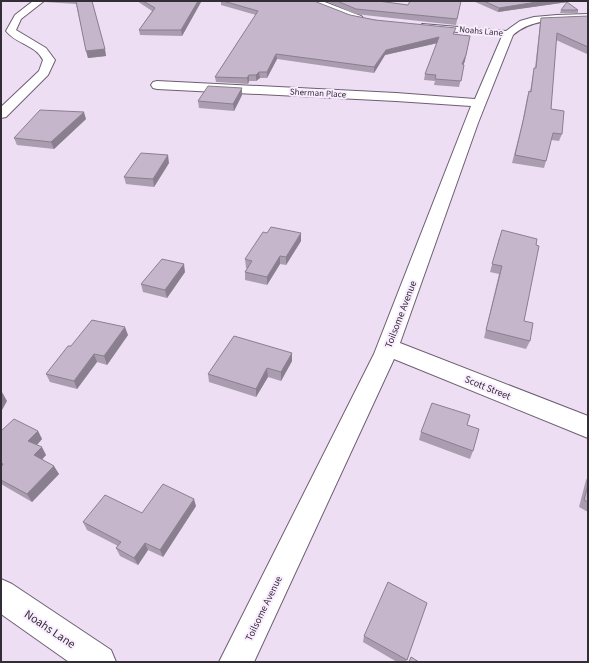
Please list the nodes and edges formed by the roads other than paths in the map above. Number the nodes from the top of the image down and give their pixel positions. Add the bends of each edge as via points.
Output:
1 (39, 1) edge
2 (314, 1) edge
3 (588, 17) edge
4 (366, 20) edge
5 (415, 25) edge
6 (508, 34) junction
7 (157, 85) dead end
8 (479, 103) junction
9 (1, 114) edge
10 (388, 347) junction
11 (588, 427) edge
12 (1, 595) edge
13 (99, 662) edge
14 (236, 662) edge

1 - 9 street via 17,18 10,31 15,37 42,49 49,60 44,72
2 - 4 street
3 - 6 street via 536,20 517,26
5 - 6 street, Noahs Lane
6 - 8 street, Toilsome Avenue
7 - 8 street, Sherman Place
8 - 10 street, Toilsome Avenue
10 - 11 street, Scott Street
10 - 14 street, Toilsome Avenue
12 - 13 street, Noahs Lane

